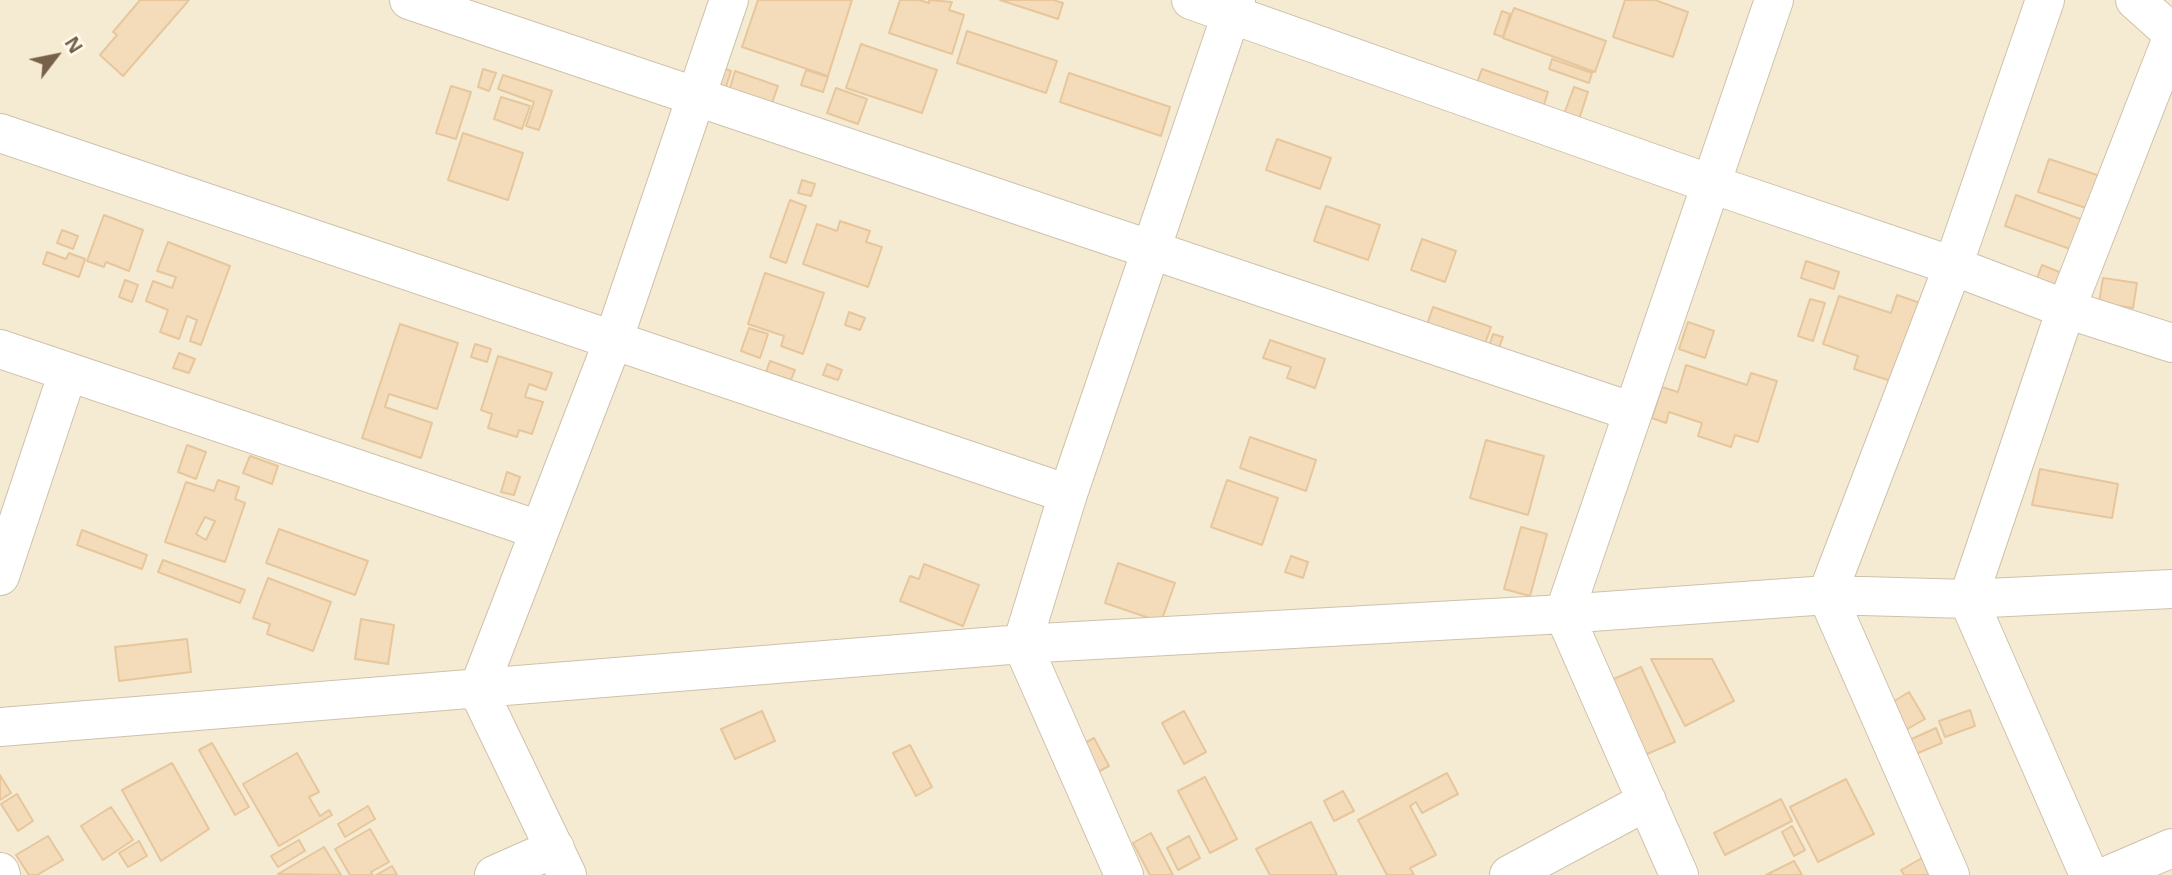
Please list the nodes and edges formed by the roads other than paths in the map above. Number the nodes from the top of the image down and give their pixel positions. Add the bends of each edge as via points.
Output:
1 (409, 0) edge
2 (729, 0) edge
3 (1191, 0) edge
4 (1774, 0) edge
5 (2045, 0) edge
6 (2135, 0) edge
7 (1233, 7) edge
8 (2172, 33) edge
9 (2172, 38) edge
10 (696, 97) junction
11 (0, 133) edge
12 (1711, 184) junction
13 (1150, 250) junction
14 (1953, 265) junction
15 (2066, 309) junction
16 (613, 341) junction
17 (2172, 343) edge
18 (0, 349) edge
19 (68, 373) junction
20 (1633, 412) junction
21 (1068, 494) junction
22 (539, 530) junction
23 (0, 576) edge
24 (2172, 590) edge
25 (1827, 595) junction
26 (1968, 599) junction
27 (1564, 614) junction
28 (1022, 644) junction
29 (478, 690) junction
30 (0, 727) edge
31 (1647, 801) junction
32 (2172, 848) edge
33 (561, 862) edge
34 (494, 875) edge
35 (1124, 875) edge
36 (1509, 875) edge
37 (1679, 875) edge
38 (1950, 875) edge
39 (2089, 875) edge
40 (2109, 875) edge

1 - 10 street
2 - 10 street
3 - 7 street
4 - 12 street
5 - 14 street
6 - 8 street
7 - 12 street
7 - 13 street
9 - 15 street
10 - 13 street
10 - 16 street
11 - 16 street
12 - 14 street
12 - 20 street
13 - 20 street
13 - 21 street
14 - 15 street
14 - 25 street
15 - 17 street
15 - 26 street
16 - 21 street
16 - 22 street
18 - 19 street
19 - 22 street
19 - 23 street
20 - 27 street
21 - 28 street
22 - 29 street
24 - 26 street
25 - 26 street
25 - 27 street
25 - 38 street
26 - 39 street
27 - 28 street
27 - 31 street
28 - 29 street
28 - 35 street
29 - 30 street
29 - 33 street
31 - 36 street
31 - 37 street
32 - 40 street
33 - 34 street

